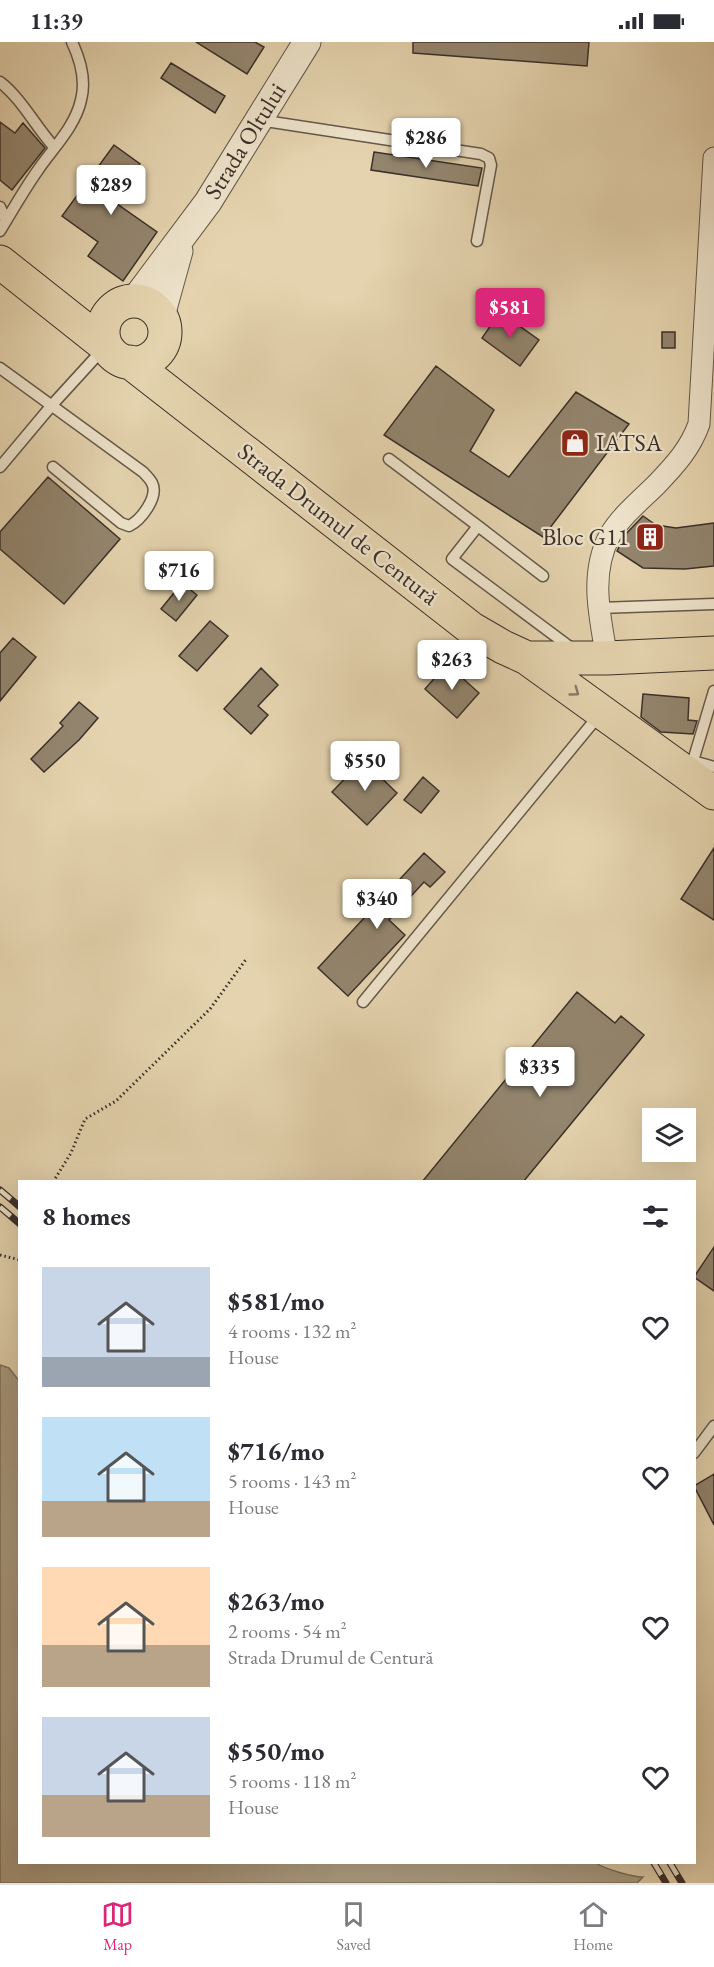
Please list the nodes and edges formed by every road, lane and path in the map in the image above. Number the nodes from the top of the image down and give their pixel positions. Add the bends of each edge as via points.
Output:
1 (72, 42) edge
2 (307, 42) edge
3 (0, 82) edge
4 (259, 120) junction
5 (54, 147) junction
6 (714, 158) edge
7 (0, 207) edge
8 (3, 226) edge
9 (477, 242) dead end
10 (0, 262) edge
11 (52, 303) junction
12 (143, 316) junction
13 (118, 354) junction
14 (0, 368) edge
15 (177, 399) junction
16 (52, 405) junction
17 (389, 459) dead end
18 (0, 467) edge
19 (53, 467) dead end
20 (478, 526) junction
21 (543, 576) dead end
22 (714, 604) edge
23 (598, 608) junction
24 (714, 653) edge
25 (527, 658) junction
26 (595, 658) junction
27 (714, 691) edge
28 (603, 712) junction
29 (687, 765) junction
30 (714, 767) edge
31 (714, 793) edge
32 (247, 958) dead end
33 (363, 1002) dead end
34 (54, 1180) edge
35 (0, 1255) edge
36 (18, 1260) edge
37 (714, 1426) edge
38 (696, 1450) edge

1 - 5 lane via 79,57 81,100 71,124
2 - 4 street, Strada Oltului
3 - 5 lane
4 - 9 lane via 489,158 492,165
4 - 12 street, Strada Oltului via 182,238
5 - 8 lane
6 - 23 street via 699,424 687,451 611,534 602,553
7 - 8 lane
10 - 11 highway, Strada Drumul de Centură
11 - 12 highway
11 - 13 highway, Strada Drumul de Centură
12 - 13 highway via 103,326
12 - 13 highway via 151,357
12 - 15 highway
13 - 15 highway, Strada Drumul de Centură
13 - 16 lane
14 - 16 lane
15 - 25 highway, Strada Drumul de Centură via 472,629
16 - 18 lane
16 - 19 lane via 143,472 153,484 154,497 129,526
17 - 20 lane
20 - 21 lane
20 - 26 lane via 453,559
22 - 23 lane
23 - 26 street
24 - 26 highway, Strada Drumul de Centură
25 - 26 highway, Strada Drumul de Centură
25 -> 28 highway
27 - 29 lane
28 - 29 highway
28 - 33 lane
29 - 30 lane
29 - 31 highway
32 - 34 path via 210,1009 116,1101 85,1119
35 - 36 path
37 - 38 lane

